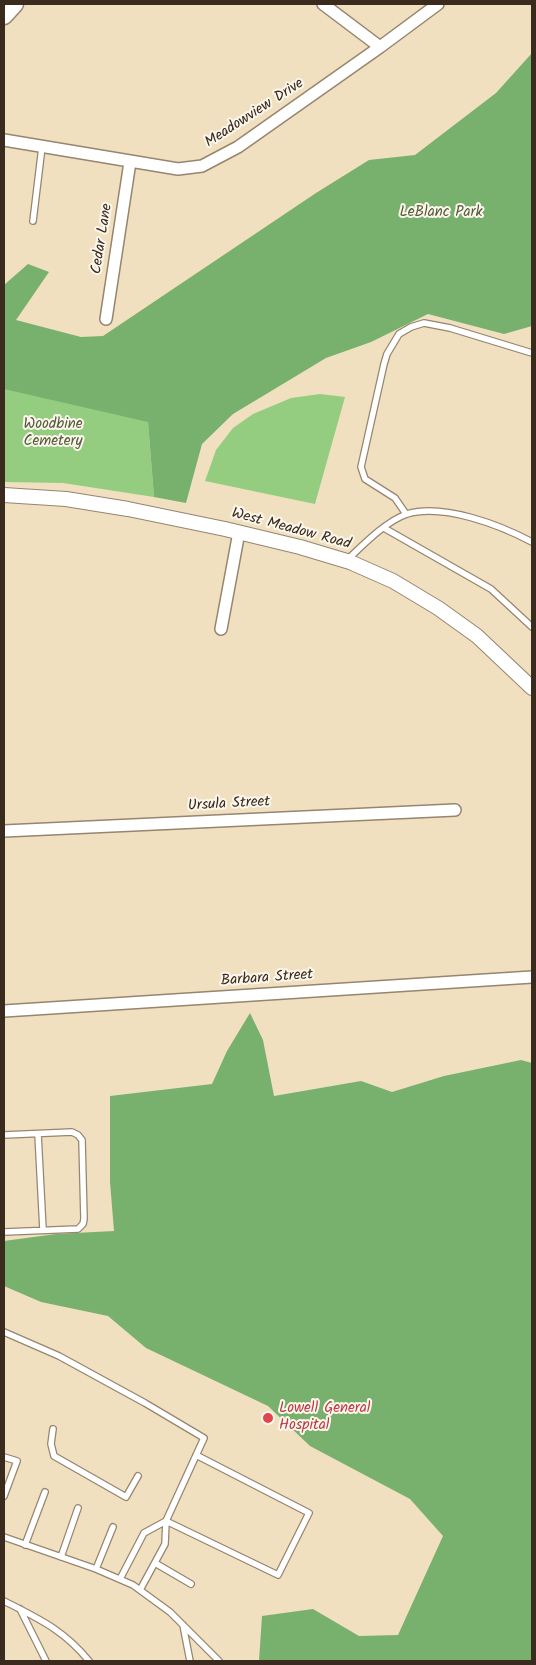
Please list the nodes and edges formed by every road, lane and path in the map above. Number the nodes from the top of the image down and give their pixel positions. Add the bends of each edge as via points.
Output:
1 (15, 4) edge
2 (323, 4) edge
3 (438, 4) edge
4 (4, 16) edge
5 (380, 47) junction
6 (4, 140) edge
7 (42, 147) junction
8 (130, 162) junction
9 (33, 221) dead end
10 (106, 319) dead end
11 (532, 353) edge
12 (4, 494) edge
13 (406, 514) junction
14 (384, 528) junction
15 (239, 532) junction
16 (532, 542) edge
17 (346, 561) junction
18 (532, 627) edge
19 (221, 629) dead end
20 (532, 688) edge
21 (455, 810) dead end
22 (4, 831) edge
23 (532, 977) edge
24 (4, 1011) edge
25 (38, 1134) junction
26 (4, 1135) edge
27 (43, 1230) junction
28 (4, 1232) edge
29 (4, 1332) edge
30 (53, 1429) dead end
31 (196, 1455) junction
32 (4, 1457) edge
33 (138, 1476) dead end
34 (45, 1492) dead end
35 (4, 1496) edge
36 (78, 1508) dead end
37 (166, 1522) junction
38 (113, 1527) dead end
39 (4, 1538) edge
40 (25, 1545) junction
41 (61, 1557) junction
42 (155, 1563) junction
43 (96, 1569) junction
44 (120, 1579) junction
45 (191, 1584) dead end
46 (140, 1590) junction
47 (4, 1601) edge
48 (20, 1609) junction
49 (183, 1625) junction
50 (46, 1661) edge
51 (89, 1661) edge
52 (190, 1661) edge
53 (219, 1661) edge

1 - 4 main road
2 - 5 street
3 - 5 street, Meadowview Drive
5 - 8 street, Meadowview Drive via 238,147 202,166 178,169
6 - 7 street, Meadowview Drive
7 - 8 street, Meadowview Drive
7 - 9 lane
8 - 10 street, Cedar Lane
11 - 13 lane via 450,328 424,324 411,326 399,334 386,354 361,467 365,479 395,498
12 - 15 street, West Meadow Road via 110,506
13 - 14 lane
13 - 16 lane via 448,512 512,532
14 - 17 lane
14 - 18 lane via 491,589
15 - 17 street, West Meadow Road
15 - 19 street
17 - 20 street, West Meadow Road via 393,581 438,608 477,636
21 - 22 street, Ursula Street
23 - 24 street, Barbara Street
25 - 26 lane
25 - 27 lane
25 - 27 lane via 72,1132 82,1140 82,1224 78,1229
27 - 28 lane
29 - 31 lane via 59,1356 204,1438
30 - 33 lane via 51,1444 54,1456 126,1497
31 - 37 lane
31 - 37 lane via 309,1513 278,1575
32 - 35 lane via 17,1461
34 - 40 lane
36 - 41 lane
37 - 42 lane via 165,1544
37 - 44 lane via 144,1533
38 - 43 lane
39 - 40 lane
40 - 41 lane
41 - 43 lane
42 - 45 lane
42 - 46 lane
43 - 44 lane
44 - 46 lane
46 - 49 lane
47 - 48 lane
48 - 50 lane
48 - 51 lane via 65,1635
49 - 52 lane
49 - 53 lane

